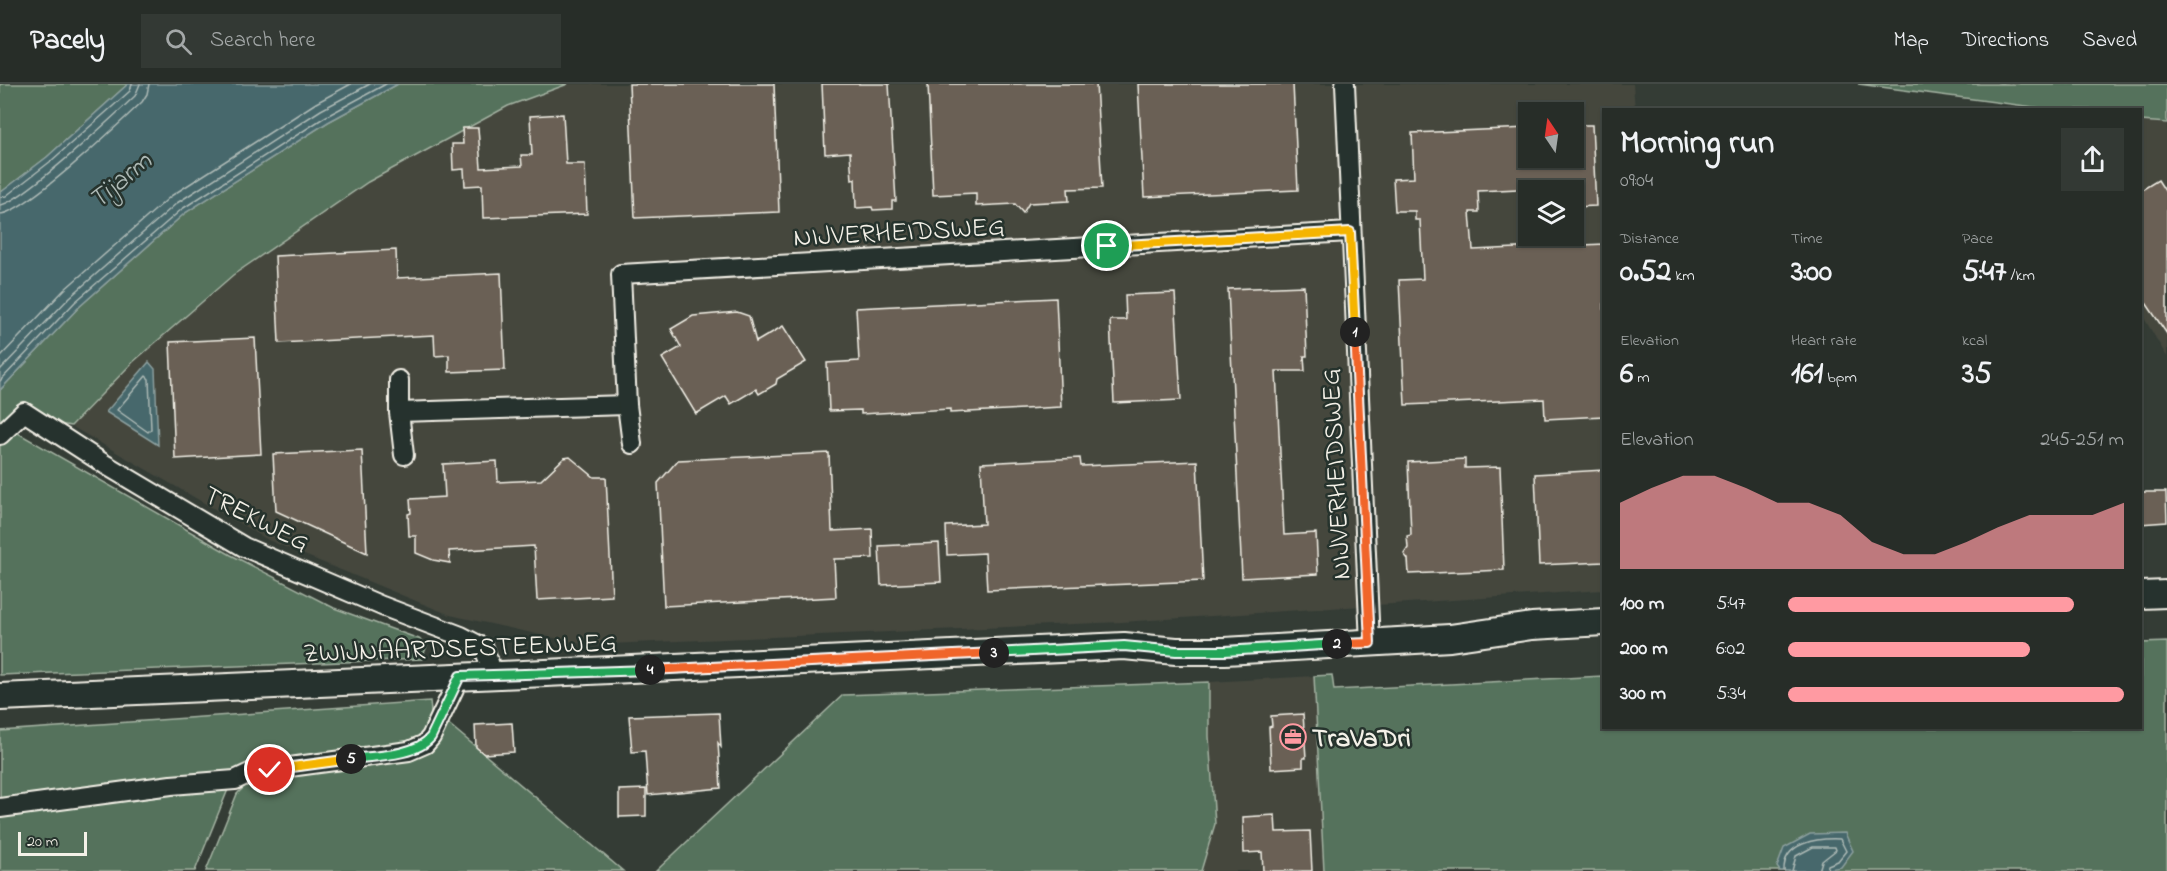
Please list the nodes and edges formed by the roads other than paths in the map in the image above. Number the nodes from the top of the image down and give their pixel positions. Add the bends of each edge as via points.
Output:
1 (1345, 84) edge
2 (1350, 232) junction
3 (399, 380) dead end
4 (627, 405) junction
5 (399, 412) junction
6 (0, 435) edge
7 (632, 444) dead end
8 (404, 455) dead end
9 (2167, 594) edge
10 (2142, 595) edge
11 (1602, 622) edge
12 (1370, 643) junction
13 (493, 674) junction
14 (460, 676) junction
15 (0, 697) edge
16 (0, 808) edge

1 - 2 street, NIJVERHEIDSWEG
2 - 4 street, NIJVERHEIDSWEG via 621,274
2 - 12 street, NIJVERHEIDSWEG
3 - 5 street
4 - 5 street
4 - 7 street, NIJVERHEIDSWEG
5 - 8 street
6 - 13 street, TREKWEG via 24,412 244,547 484,648
9 - 10 main road
11 - 12 main road, ZWIJNAARDSESTEENWEG
12 - 13 main road, ZWIJNAARDSESTEENWEG via 1195,651 1124,646
13 - 14 main road, ZWIJNAARDSESTEENWEG
14 - 15 main road, ZWIJNAARDSESTEENWEG
14 - 16 street via 431,737 409,751 252,772 235,780

